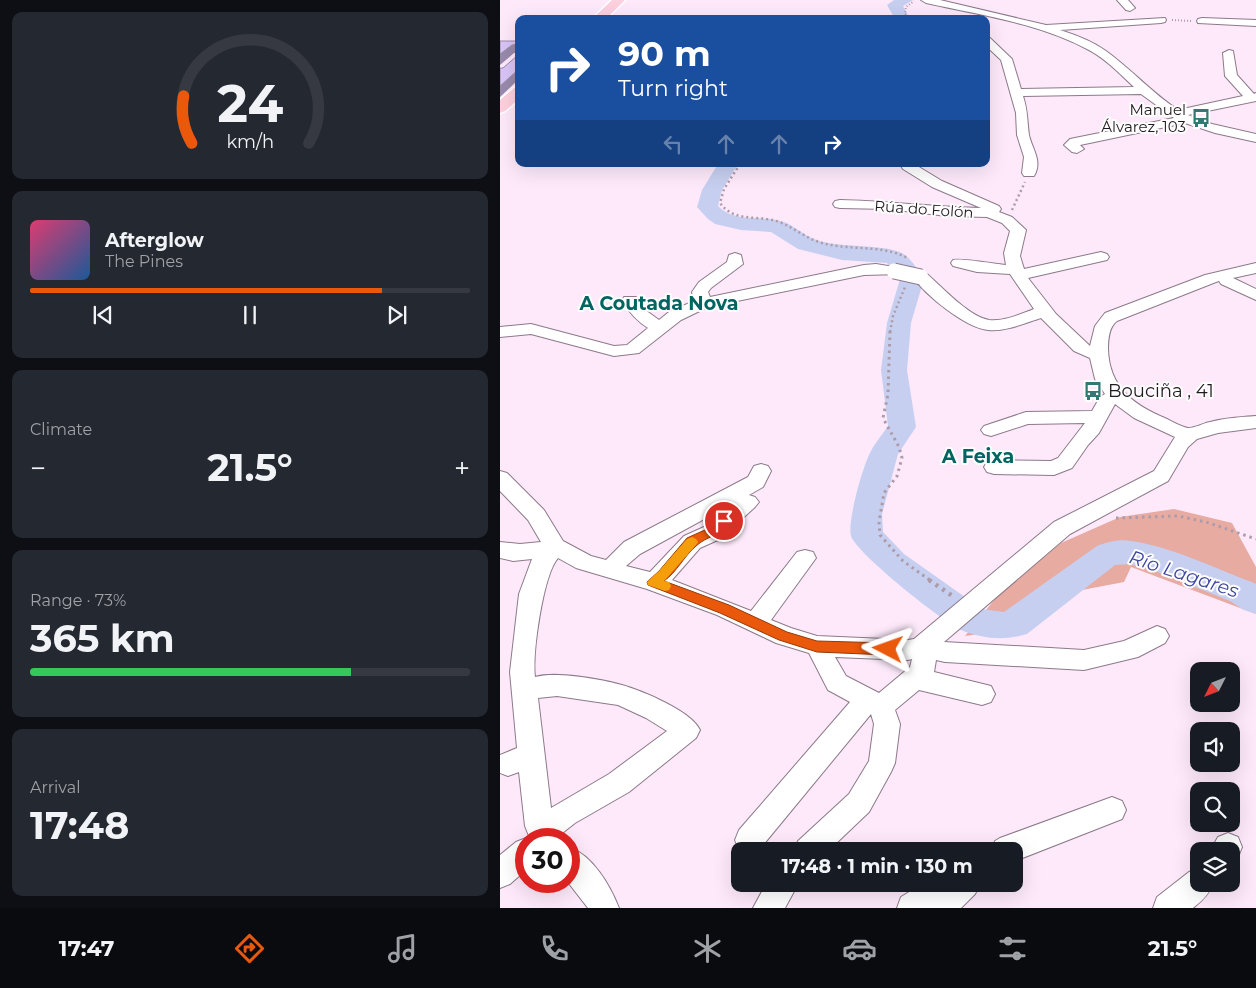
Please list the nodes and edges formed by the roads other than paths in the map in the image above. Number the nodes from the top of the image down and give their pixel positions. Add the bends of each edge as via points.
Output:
1 (619, 0) edge
2 (928, 0) edge
3 (1122, 0) edge
4 (948, 2) edge
5 (1130, 8) dead end
6 (971, 14) edge
7 (602, 15) edge
8 (990, 18) edge
9 (1161, 20) road end
10 (1202, 21) road end
11 (1256, 23) edge
12 (1044, 29) junction
13 (990, 44) edge
14 (1229, 53) dead end
15 (1144, 90) junction
16 (1016, 93) junction
17 (515, 95) edge
18 (1254, 98) edge
19 (500, 108) edge
20 (1182, 117) junction
21 (1256, 138) edge
22 (1077, 149) dead end
23 (910, 167) edge
24 (1029, 172) road end
25 (840, 204) dead end
26 (1007, 220) junction
27 (1101, 257) dead end
28 (735, 258) dead end
29 (959, 262) dead end
30 (1256, 268) edge
31 (1017, 273) junction
32 (1222, 275) junction
33 (1256, 295) edge
34 (630, 301) dead end
35 (703, 303) junction
36 (1046, 312) junction
37 (659, 328) junction
38 (500, 332) edge
39 (1098, 354) junction
40 (1115, 395) junction
41 (1098, 417) junction
42 (1256, 422) edge
43 (991, 430) dead end
44 (1190, 435) junction
45 (994, 468) dead end
46 (761, 472) dead end
47 (500, 478) edge
48 (748, 502) dead end
49 (555, 547) junction
50 (500, 550) edge
51 (805, 558) dead end
52 (611, 570) junction
53 (653, 582) junction
54 (755, 623) junction
55 (1157, 636) dead end
56 (923, 645) junction
57 (817, 646) junction
58 (914, 678) junction
59 (524, 692) junction
60 (982, 694) dead end
61 (875, 702) junction
62 (1112, 810) dead end
63 (539, 828) edge
64 (549, 828) edge
65 (749, 840) dead end
66 (818, 842) edge
67 (1023, 844) edge
68 (515, 862) edge
69 (500, 874) edge
70 (580, 874) edge
71 (1190, 891) edge
72 (778, 892) edge
73 (957, 892) edge
74 (604, 908) edge
75 (768, 908) edge
76 (912, 908) edge
77 (1168, 908) edge

1 - 7 main road
2 - 4 street
3 - 5 street
4 - 6 street
8 - 12 street
9 - 12 street
10 - 11 street
12 - 15 street via 1109,58
13 - 16 street via 1006,59
14 - 18 street via 1231,76
15 - 16 street
15 - 20 street via 1165,108
16 - 24 street via 1022,114 1022,135 1031,158
17 - 19 main road
18 - 20 street
20 - 21 street via 1210,128
20 - 22 street via 1075,142 1071,145
23 - 26 street, Rúa do Folón via 937,184 995,210
25 - 26 street, Rúa do Folón via 989,213
26 - 31 street via 1018,230 1012,254
27 - 31 street
28 - 35 street via 735,264 700,292
29 - 31 street
30 - 32 street
31 - 36 street
32 - 33 street via 1227,282
32 - 39 street via 1111,317 1101,329
34 - 37 street via 642,316
35 - 36 street, bridge via 876,269 899,278 921,277 962,312 987,326
35 - 37 street via 675,316
36 - 39 street via 1081,348
37 - 38 street via 638,346 624,351 531,329
39 - 40 street
40 - 41 street via 1107,401
40 - 44 street via 1140,415
41 - 43 street via 1026,418
41 - 45 street via 1064,463 1054,468
42 - 44 street
44 - 56 street via 1183,440 1161,476 1062,528 1028,558 967,598 950,622
46 - 52 street via 756,482 632,548
47 - 49 street via 536,515
48 - 53 street via 712,532 692,542
49 - 50 street via 507,553
49 - 52 street via 584,562
49 - 59 street via 542,561 530,594 522,672
51 - 54 street
52 - 53 street
53 - 54 street
54 - 57 street
55 - 56 street via 1129,650 1084,660 945,652
56 - 57 street via 908,650
56 - 58 street via 922,672
57 - 61 street via 837,683
58 - 60 street
58 - 61 street
59 - 63 street via 519,759
59 - 64 street via 557,686 621,695 655,710 686,730 619,783 565,814
61 - 65 street
61 - 66 street via 887,724 882,763 859,803
62 - 67 street
68 - 69 street
70 - 74 street
71 - 77 street
72 - 75 street
73 - 76 street via 952,897 925,896

